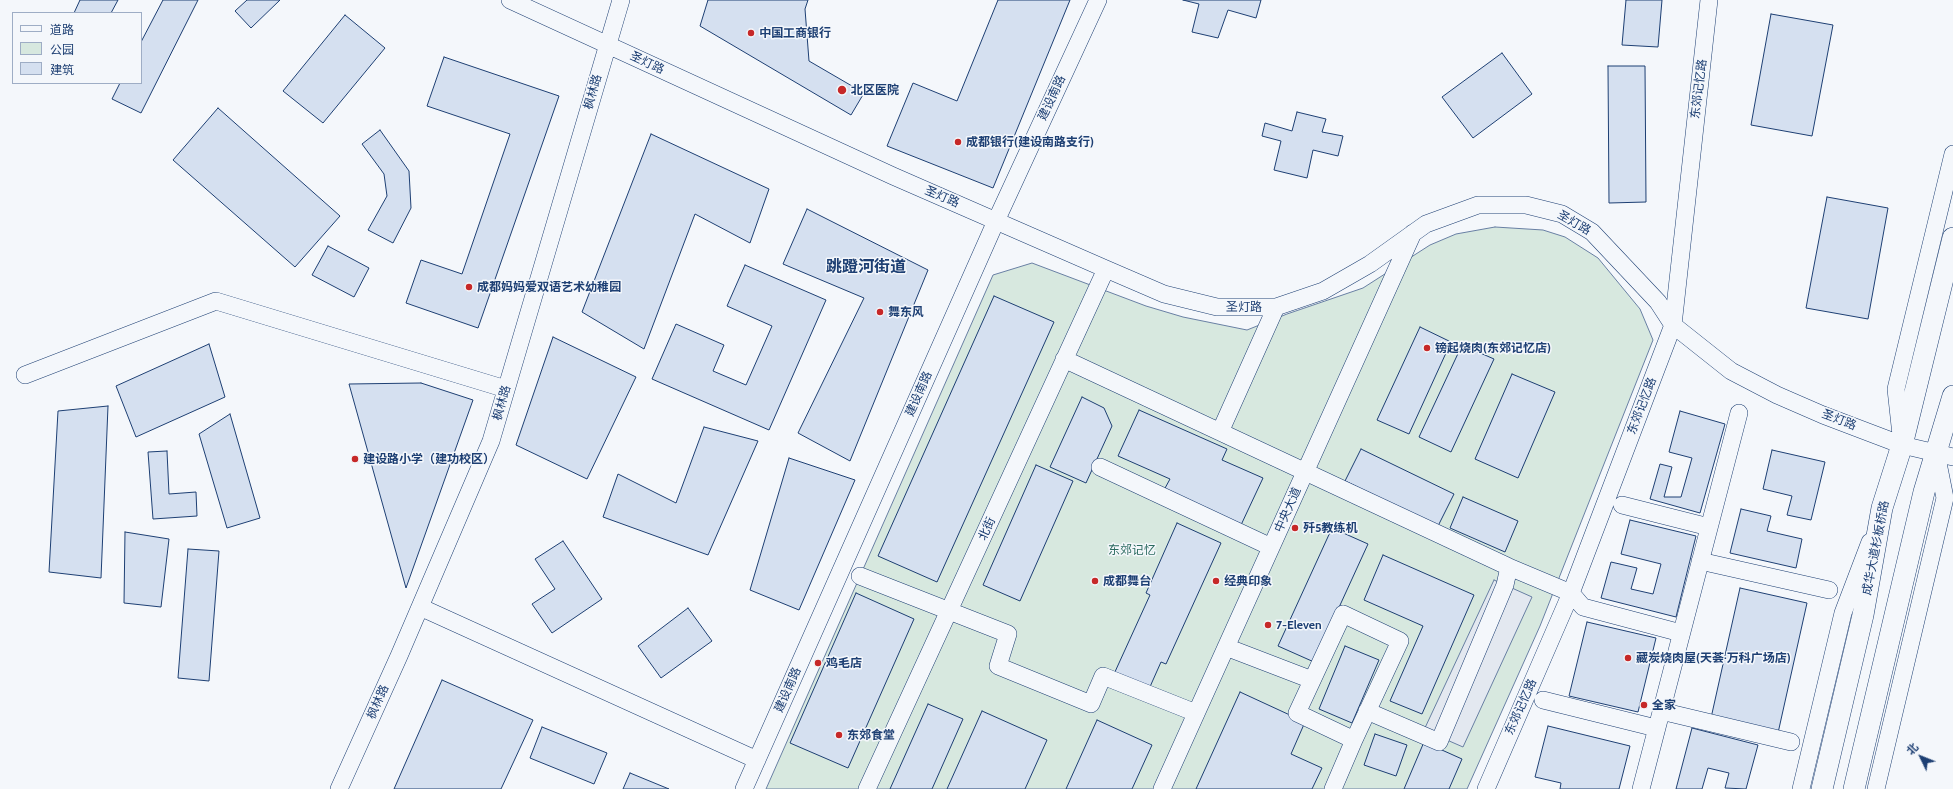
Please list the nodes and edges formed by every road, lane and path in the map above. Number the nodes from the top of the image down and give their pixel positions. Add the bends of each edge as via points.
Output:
1 (510, 0) edge
2 (620, 0) edge
3 (1098, 0) edge
4 (1709, 0) edge
5 (607, 44) junction
6 (1953, 154) edge
7 (996, 220) junction
8 (1414, 231) junction
9 (1953, 238) edge
10 (1106, 269) junction
11 (1276, 307) junction
12 (1673, 325) junction
13 (1064, 359) junction
14 (25, 375) dead end
15 (506, 389) junction
16 (1953, 396) edge
17 (1739, 412) dead end
18 (1220, 432) junction
19 (1902, 445) junction
20 (1944, 455) edge
21 (1100, 467) dead end
22 (1305, 472) junction
23 (1622, 505) dead end
24 (1882, 508) junction
25 (1709, 527) junction
26 (1271, 548) junction
27 (1700, 560) junction
28 (1508, 567) junction
29 (860, 576) dead end
30 (1829, 590) dead end
31 (1571, 593) junction
32 (420, 607) junction
33 (949, 612) junction
34 (1681, 633) junction
35 (1226, 647) junction
36 (1312, 680) junction
37 (1543, 700) dead end
38 (1367, 711) junction
39 (1661, 711) junction
40 (1196, 713) junction
41 (1656, 728) junction
42 (1354, 740) junction
43 (1791, 742) dead end
44 (757, 760) junction
45 (339, 789) edge
46 (744, 789) edge
47 (867, 789) edge
48 (1162, 789) edge
49 (1332, 789) edge
50 (1486, 789) edge
51 (1641, 789) edge
52 (1801, 789) edge
53 (1822, 789) edge
54 (1854, 789) edge
55 (1876, 789) edge

1 - 5 street, 圣灯路
2 - 5 street, 枫林路
3 - 7 street, 建设南路
4 - 12 street, 东郊记忆路
5 - 7 street, 圣灯路 via 893,176
5 - 15 street, 枫林路
6 - 19 street via 1896,389
7 - 10 street, 圣灯路
7 - 44 street, 建设南路
8 - 11 street, 圣灯路 via 1370,264 1323,291
8 - 12 street, 圣灯路 via 1478,205 1526,205 1562,214 1592,232 1658,302
8 - 22 street, 中央大道
9 - 19 main road, 成华大道杉板桥路
10 - 11 street, 圣灯路 via 1164,294 1217,307
10 - 13 street, 北街
11 - 18 street
12 - 19 street, 圣灯路 via 1731,371 1777,396
12 - 31 street, 东郊记忆路
13 - 18 street
13 - 33 street, 北街
14 - 15 street via 216,301
15 - 32 street, 枫林路 via 491,441
16 - 20 main road
17 - 25 street
18 - 22 street
19 - 20 street, 圣灯路
19 - 24 main road, 成华大道杉板桥路
20 - 54 main road via 1924,492
20 - 55 street via 1945,498
21 - 26 street
22 - 26 street, 中央大道
22 - 28 street
23 - 25 street
24 - 52 street via 1843,613
24 - 53 main road, 成华大道杉板桥路 via 1863,615
25 - 27 street
26 - 35 street, 中央大道
27 - 30 street
27 - 34 street
28 - 31 street
28 - 38 street via 1505,585 1439,742
29 - 33 street
31 - 34 street via 1583,607
31 - 50 street, 东郊记忆路
32 - 44 street
32 - 45 street, 枫林路
33 - 40 street via 1008,634 998,666 1041,684 1091,704 1103,676
33 - 47 street, 北街
34 - 39 street
35 - 36 street
35 - 40 street, 中央大道
36 - 38 street via 1343,614 1400,641
36 - 42 street via 1297,713
37 - 41 street
38 - 42 street
39 - 41 street
39 - 43 street
40 - 48 street, 中央大道
41 - 51 street
42 - 49 street
44 - 46 street, 建设南路

